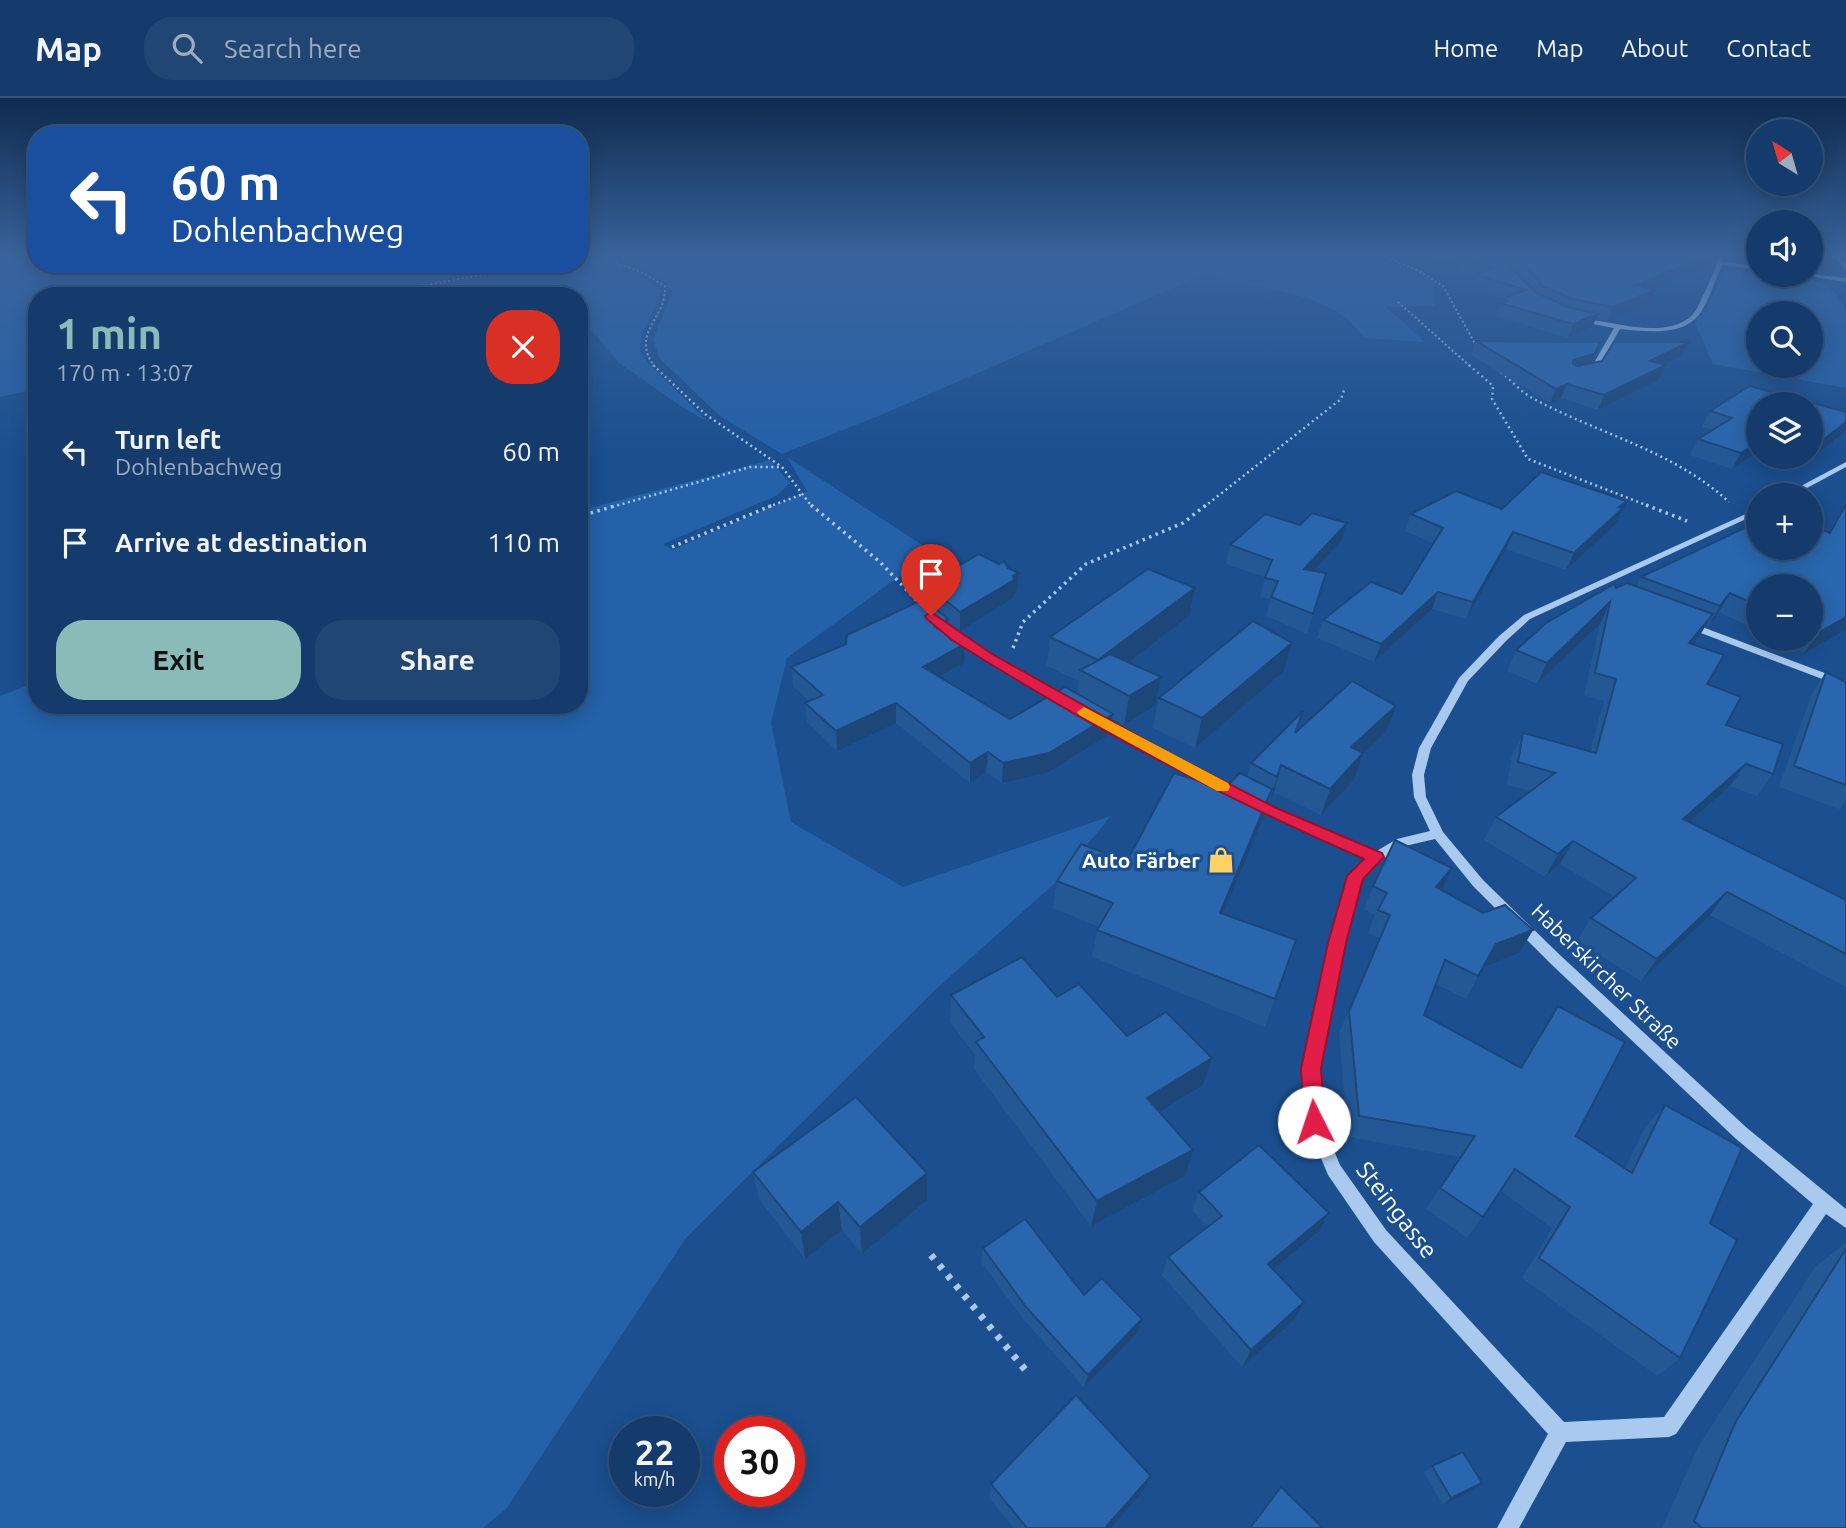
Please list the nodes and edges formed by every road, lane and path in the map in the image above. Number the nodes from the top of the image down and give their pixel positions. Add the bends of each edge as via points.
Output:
1 (654, 321) edge
2 (1419, 321) edge
3 (1462, 321) edge
4 (1585, 321) edge
5 (1686, 321) edge
6 (1618, 327) junction
7 (1480, 353) edge
8 (1497, 368) edge
9 (1582, 374) edge
10 (1345, 387) dead end
11 (1846, 464) edge
12 (782, 467) junction
13 (1810, 483) edge
14 (803, 494) junction
15 (588, 514) edge
16 (1745, 517) joint
17 (1714, 531) junction
18 (672, 547) dead end
19 (931, 616) joint
20 (1678, 621) edge
21 (1034, 683) junction
22 (1846, 685) edge
23 (1438, 834) junction
24 (1376, 857) junction
25 (1824, 1203) junction
26 (1846, 1220) edge
27 (931, 1255) dead end
28 (1027, 1372) dead end
29 (1560, 1432) junction
30 (1508, 1528) edge

1 - 12 path via 644,344 652,364 705,414
2 - 17 path via 1493,386 1492,399 1528,459
3 - 7 path
4 - 6 street
5 - 6 street via 1658,328
6 - 9 street via 1592,372
8 - 16 path via 1532,398 1680,465
10 - 21 path via 1342,399 1183,523 1086,564 1023,622 1012,647
11 - 13 street
12 - 14 path
12 - 15 path via 750,467
14 - 18 path
14 - 19 path via 814,509 880,562
16 - 17 street, Haberskircher Straße
17 - 23 street, Haberskircher Straße via 1527,617 1463,680 1425,748 1418,775 1420,797
19 - 21 street via 957,638
20 - 22 street
21 - 24 street via 1269,811
23 - 24 street, Steingasse via 1401,842
23 - 25 street, Haberskircher Straße via 1478,883 1556,960 1741,1133
24 - 29 street, Steingasse via 1356,876 1337,943 1311,1068 1314,1122 1334,1170 1380,1236
25 - 26 street, Haberskircher Straße
25 - 29 street via 1669,1427
27 - 28 path
29 - 30 street

